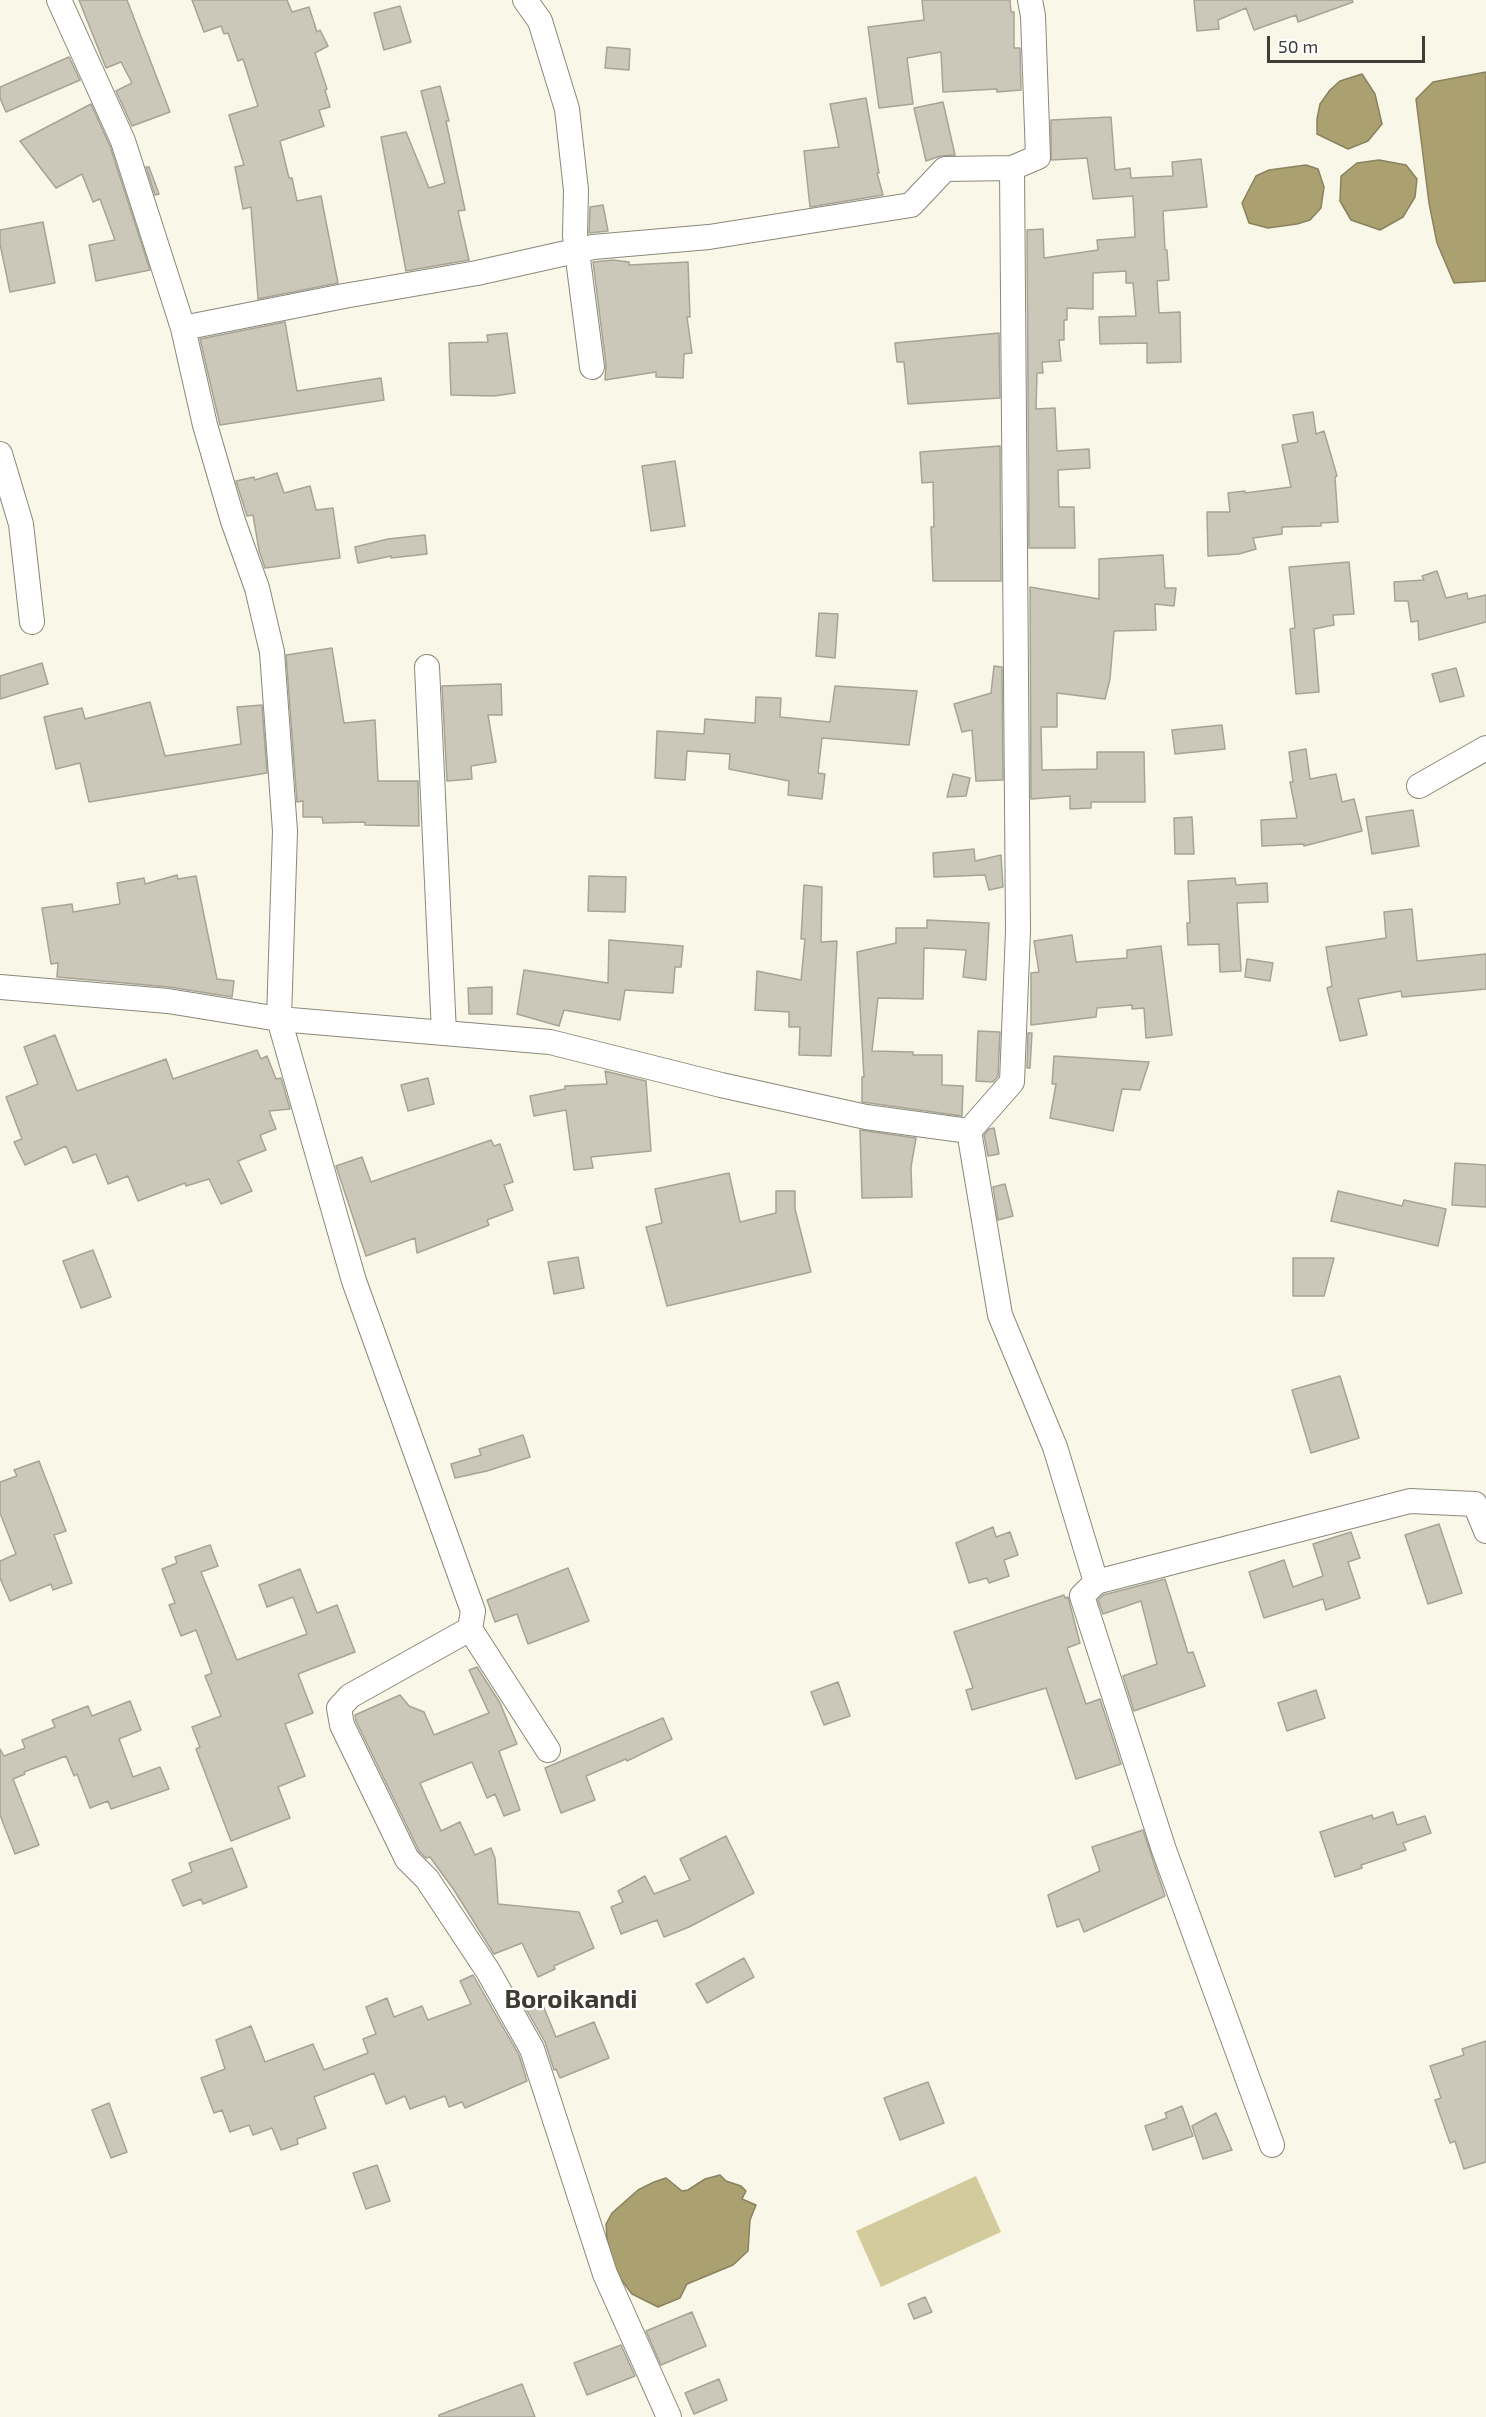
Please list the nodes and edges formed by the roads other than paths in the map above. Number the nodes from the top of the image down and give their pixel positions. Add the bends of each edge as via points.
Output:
1 (59, 0) edge
2 (525, 0) edge
3 (1030, 0) edge
4 (539, 10) edge
5 (1012, 168) junction
6 (577, 250) junction
7 (183, 328) junction
8 (592, 367) dead end
9 (0, 454) edge
10 (32, 622) dead end
11 (427, 667) dead end
12 (1486, 748) edge
13 (1419, 786) dead end
14 (0, 987) edge
15 (279, 1019) junction
16 (444, 1033) junction
17 (969, 1131) junction
18 (1486, 1531) edge
19 (1096, 1582) junction
20 (470, 1629) junction
21 (548, 1750) dead end
22 (1272, 2145) dead end
23 (669, 2417) edge

1 - 7 street via 123,141
2 - 4 street
3 - 5 street via 1038,157
4 - 6 street via 567,109 576,190
5 - 6 street via 945,170 911,205 709,237
5 - 17 street via 1018,931 1012,1082
6 - 7 street via 477,273
6 - 8 street
7 - 15 street via 205,425 257,588 272,652 285,831
9 - 10 street via 21,524
11 - 16 street
12 - 13 street
14 - 15 street via 168,1001
15 - 16 street
15 - 20 street via 354,1281 473,1611
16 - 17 street via 550,1042 866,1117
17 - 19 street via 1000,1315 1055,1447
18 - 19 street via 1475,1504 1410,1501
19 - 22 street via 1082,1596 1085,1607 1164,1850
20 - 21 street
20 - 23 street via 350,1696 339,1708 342,1725 407,1859 428,1879 488,1971 532,2049 605,2274

